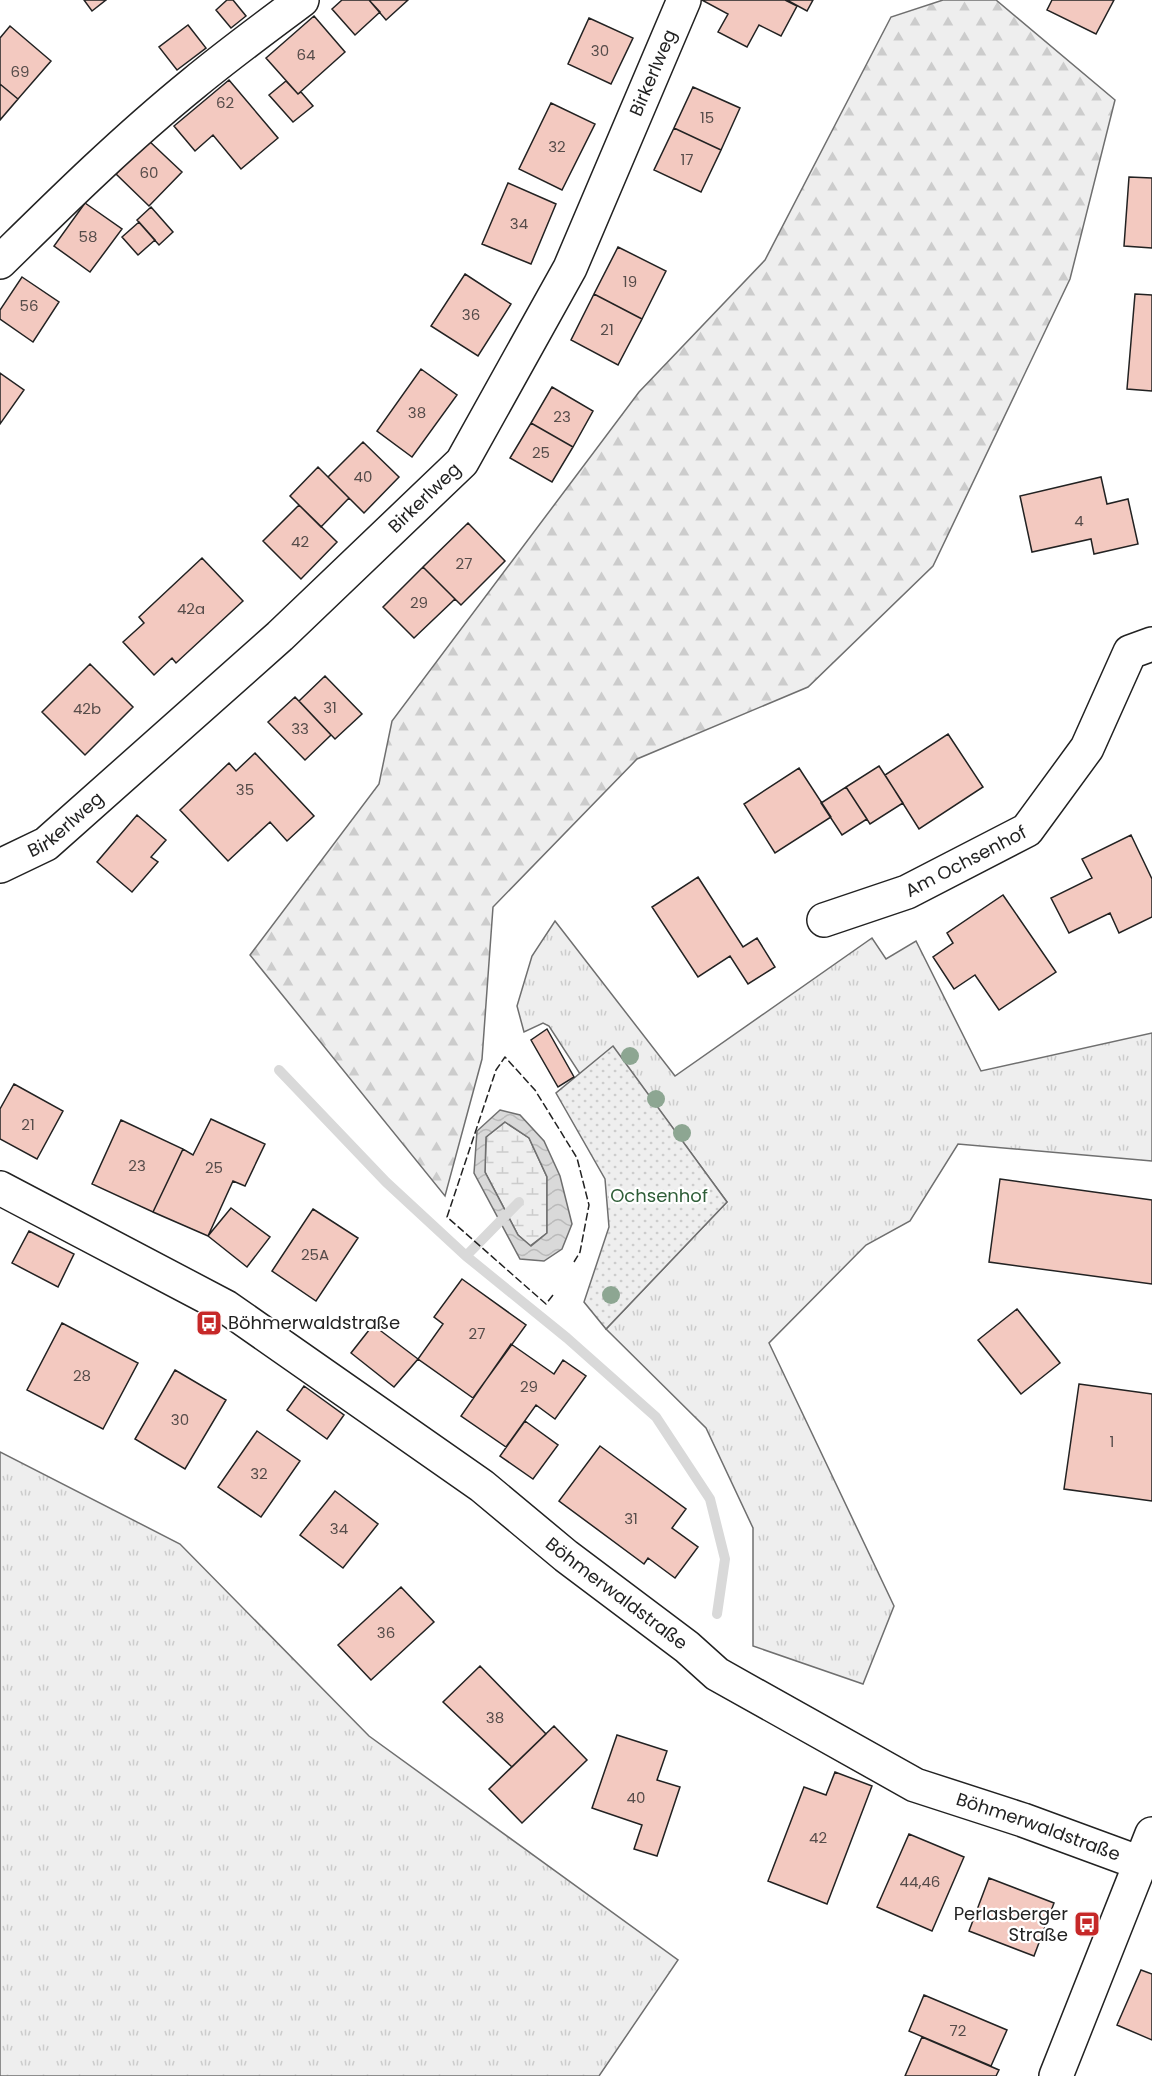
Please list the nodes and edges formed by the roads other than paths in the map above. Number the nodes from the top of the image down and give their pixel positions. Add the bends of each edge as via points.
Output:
1 (303, 0) edge
2 (684, 0) edge
3 (0, 262) edge
4 (1152, 644) edge
5 (0, 866) edge
6 (824, 920) dead end
7 (0, 1188) edge
8 (1146, 1848) edge
9 (1056, 2076) edge

1 - 3 street via 176,97 86,177
2 - 5 street, Birkerlweg via 570,268 462,462 280,636 46,844
4 - 6 street, Am Ochsenhof via 1130,652 1087,748 1027,830 907,892
7 - 8 street, Böhmerwaldstraße via 226,1307 482,1486 717,1674 915,1785 1023,1820
8 - 9 street

